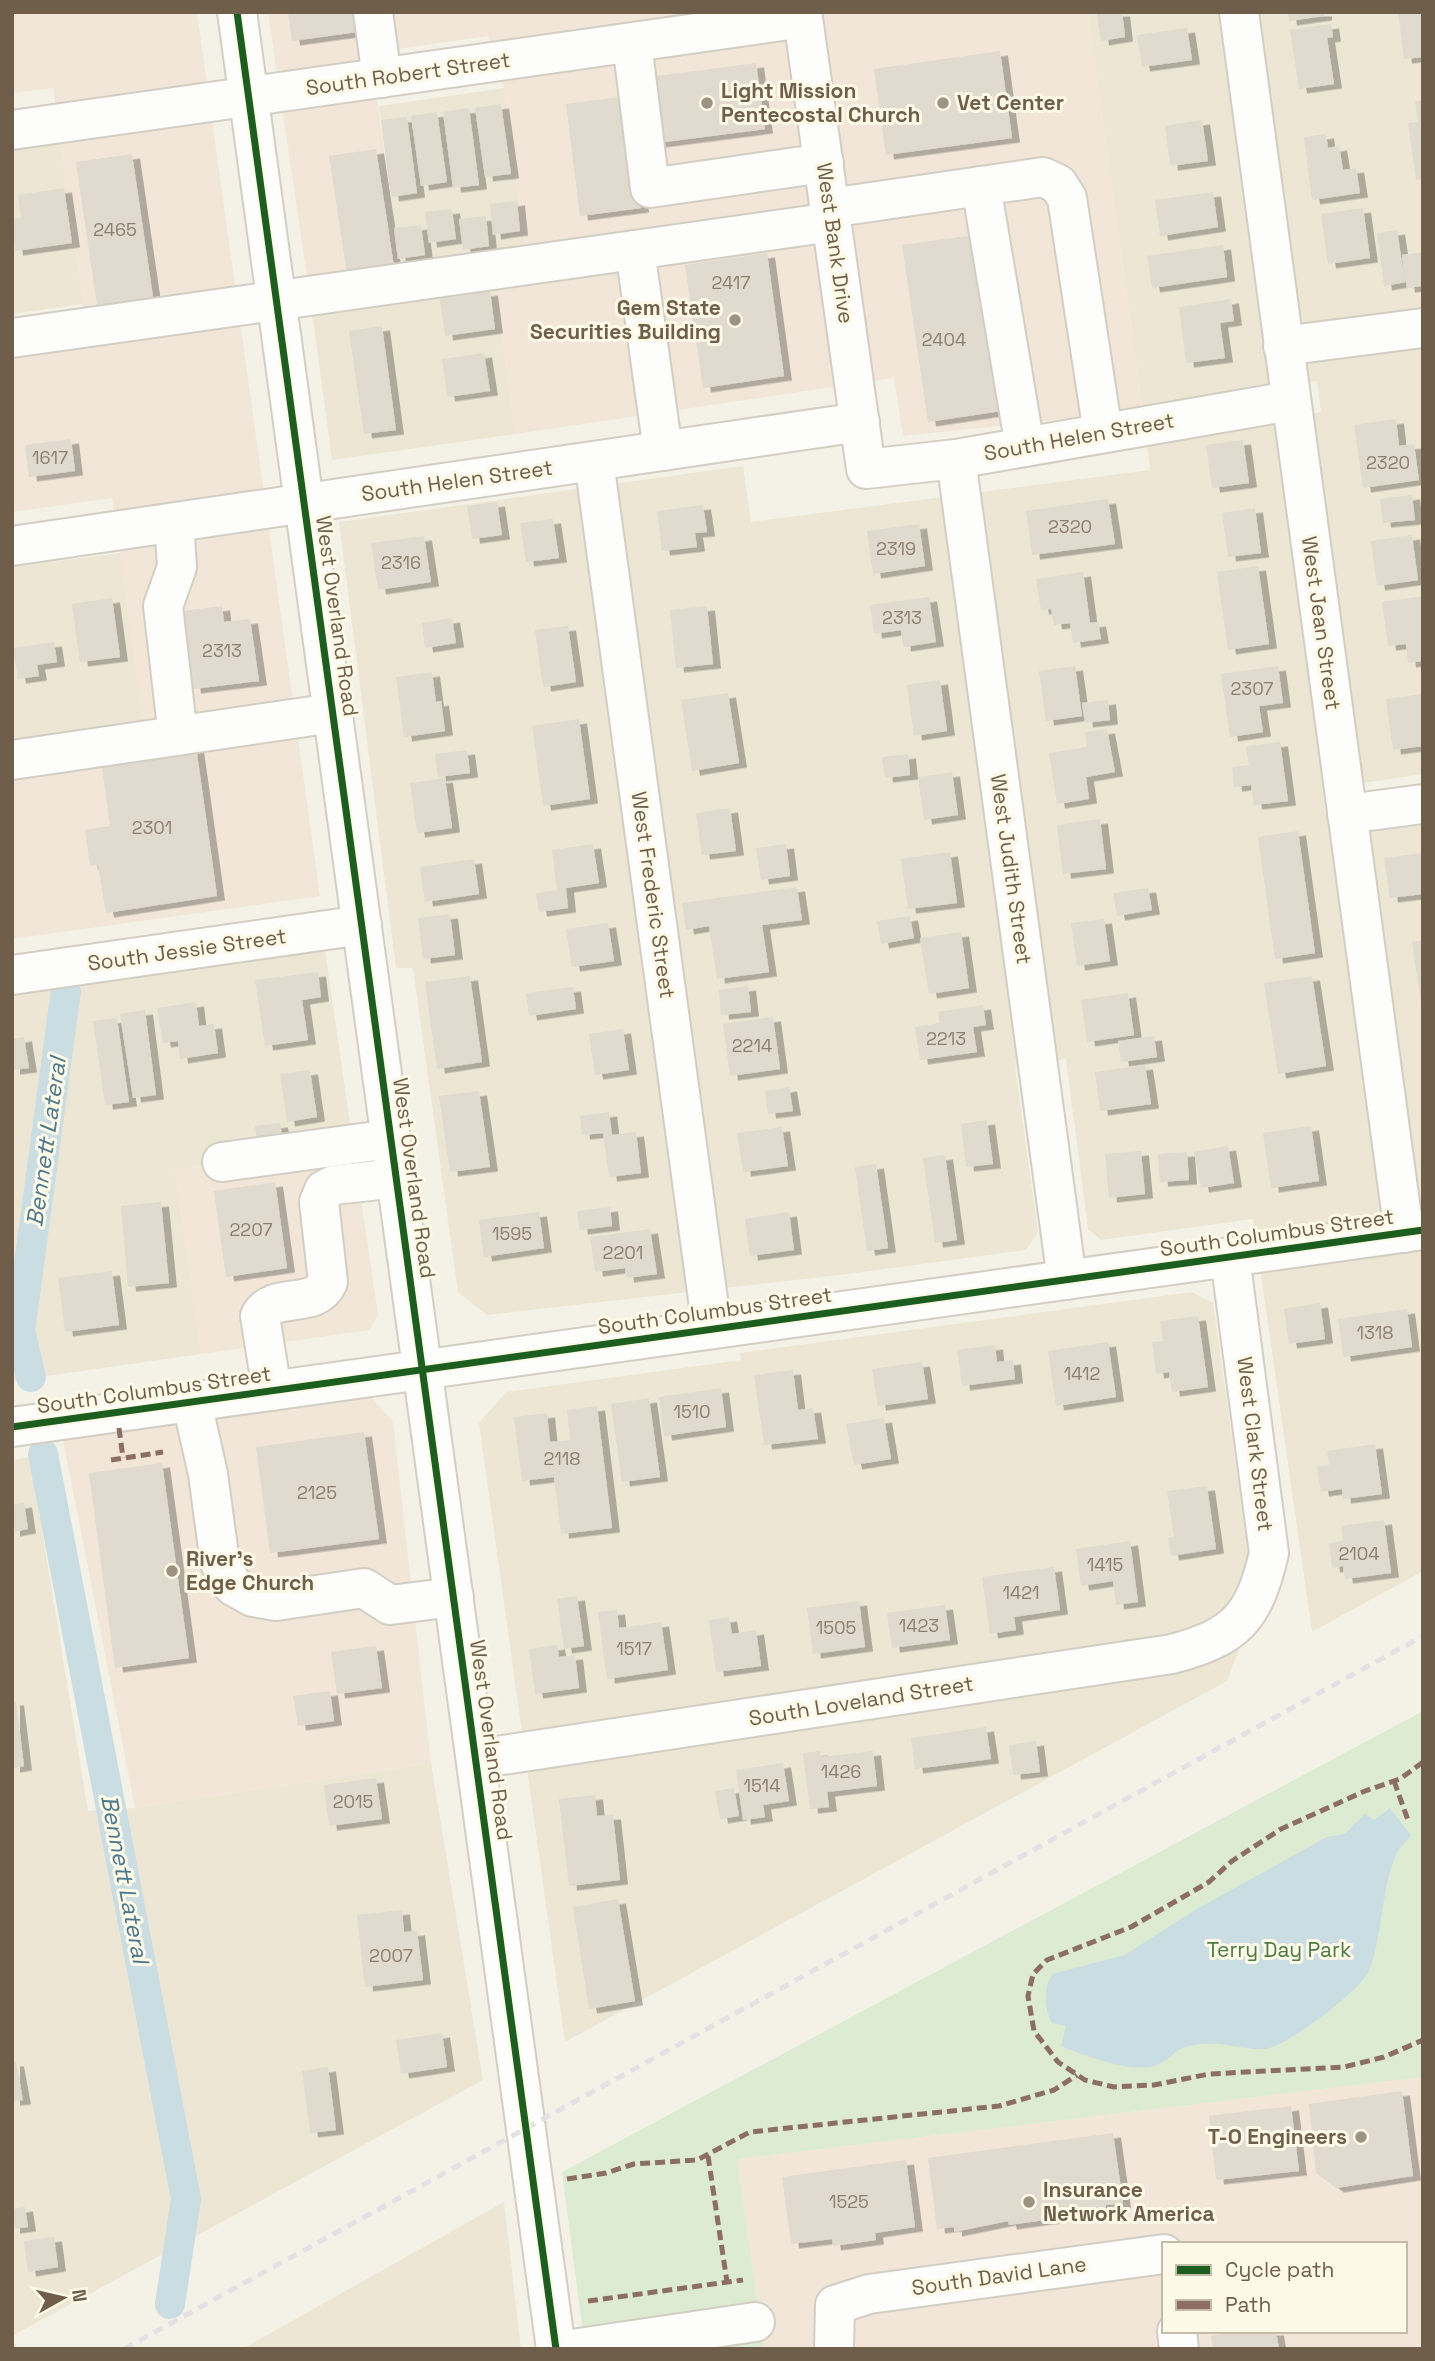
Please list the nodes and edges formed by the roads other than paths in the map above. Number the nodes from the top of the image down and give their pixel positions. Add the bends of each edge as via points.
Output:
1 (237, 12) edge
2 (373, 12) edge
3 (1239, 12) edge
4 (803, 18) joint
5 (702, 23) edge
6 (632, 43) junction
7 (382, 78) junction
8 (249, 97) junction
9 (12, 130) edge
10 (824, 163) junction
11 (981, 186) junction
12 (831, 215) junction
13 (635, 250) junction
14 (277, 303) junction
15 (1423, 328) edge
16 (12, 338) edge
17 (1283, 346) junction
18 (1290, 401) junction
19 (860, 422) junction
20 (1103, 433) junction
21 (1025, 447) junction
22 (663, 451) junction
23 (956, 458) junction
24 (594, 461) junction
25 (866, 469) joint
26 (304, 504) junction
27 (174, 523) junction
28 (12, 546) edge
29 (333, 713) junction
30 (178, 736) junction
31 (12, 760) edge
32 (1423, 804) edge
33 (1347, 814) junction
34 (362, 925) junction
35 (12, 975) edge
36 (391, 1139) junction
37 (222, 1162) dead end
38 (397, 1178) junction
39 (1413, 1231) edge
40 (1230, 1257) junction
41 (1067, 1280) junction
42 (712, 1329) junction
43 (423, 1370) junction
44 (272, 1391) junction
45 (192, 1402) junction
46 (12, 1427) edge
47 (454, 1597) junction
48 (1239, 1623) joint
49 (476, 1759) junction
50 (1162, 2254) edge
51 (755, 2322) dead end
52 (556, 2349) edge
53 (572, 2349) edge
54 (834, 2349) edge

1 - 8 street, West Overland Road
2 - 7 street
3 - 17 street, West Jean Street
4 - 5 street, South Robert Street
4 - 10 street, West Bank Drive
5 - 6 street, South Robert Street
6 - 7 street, South Robert Street
6 - 10 street via 650,188
7 - 8 street, South Robert Street
8 - 9 street, South Robert Street
8 - 14 street, West Overland Road
10 - 12 street, West Bank Drive
11 - 12 street
11 - 20 street via 1043,177 1058,184 1067,198
11 - 21 street
12 - 13 street
12 - 19 street, West Bank Drive
13 - 14 street
13 - 22 street
14 - 16 street
14 - 26 street, West Overland Road
15 - 17 street
17 - 18 street, West Jean Street
18 - 20 street, South Helen Street
18 - 33 street, West Jean Street
19 - 22 street, South Helen Street
19 - 25 street, West Bank Drive
20 - 21 street, South Helen Street
21 - 23 street, South Helen Street
22 - 24 street, South Helen Street
23 - 25 street, South Helen Street
23 - 41 street, West Judith Street
24 - 26 street, South Helen Street
24 - 42 street, West Frederic Street
26 - 27 street, South Helen Street
26 - 29 street, West Overland Road
27 - 28 street, South Helen Street
27 - 30 street via 177,567 163,606
29 - 30 street
29 - 34 street, West Overland Road
30 - 31 street
32 - 33 street
33 - 39 street, West Jean Street
34 - 35 street, South Jessie Street
34 - 36 street, West Overland Road
36 - 37 street
36 - 38 street, West Overland Road
38 - 43 street, West Overland Road
38 - 44 street via 324,1190 319,1202 328,1282 324,1290 314,1297 272,1303 260,1316
39 - 40 street, South Columbus Street
40 - 41 street, South Columbus Street
40 - 48 street, West Clark Street via 1269,1553 1260,1593
41 - 42 street, South Columbus Street
42 - 43 street, South Columbus Street
43 - 44 street, South Columbus Street
43 - 47 street, West Overland Road
44 - 45 street, South Columbus Street
45 - 46 street, South Columbus Street
45 - 47 street via 220,1563 233,1586 253,1597 276,1601 365,1588 390,1605
47 - 49 street, West Overland Road
48 - 49 street, South Loveland Street via 1206,1645 1172,1654
49 - 52 street, West Overland Road
50 - 54 street, South David Lane via 869,2294 835,2305
51 - 53 street

